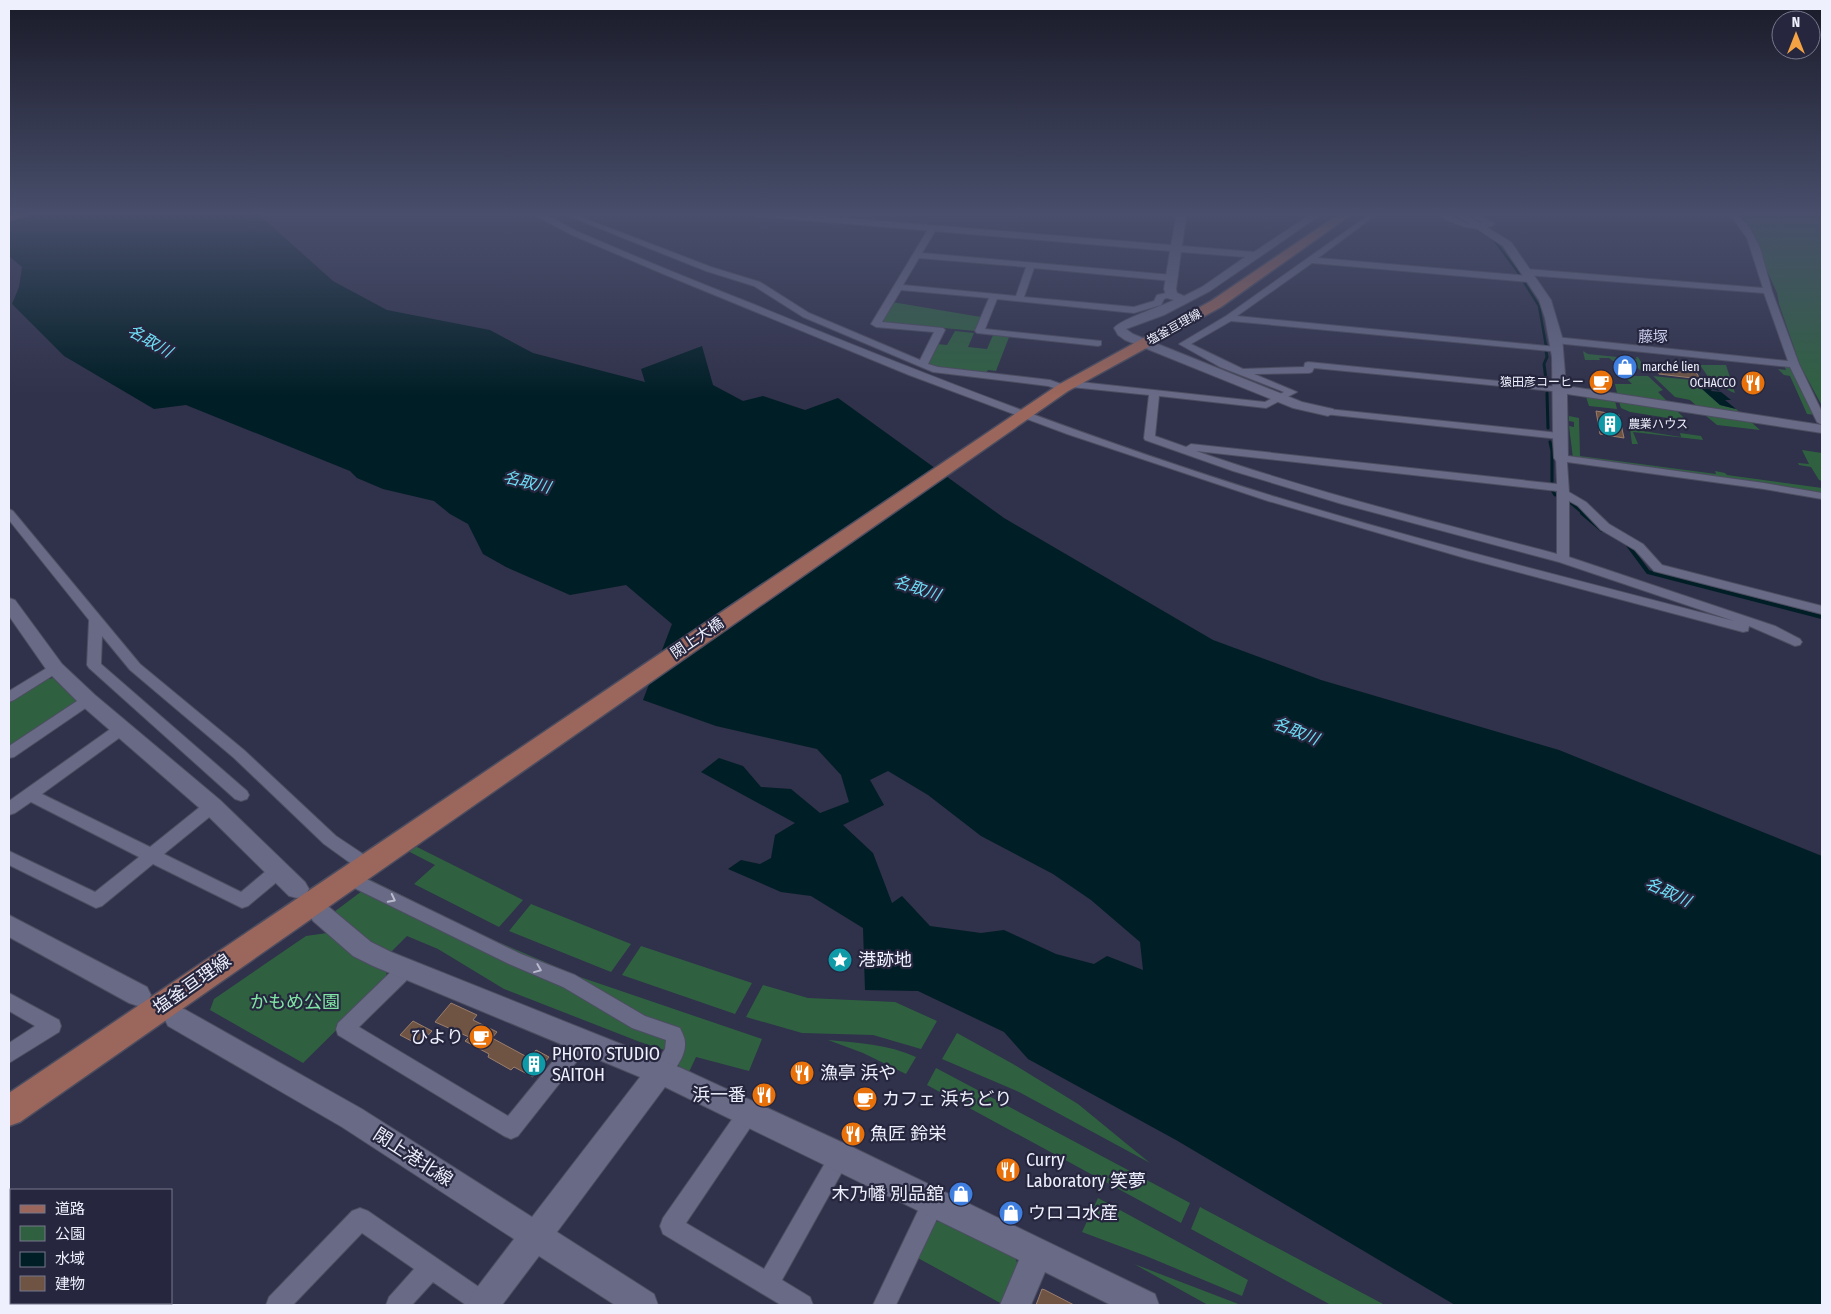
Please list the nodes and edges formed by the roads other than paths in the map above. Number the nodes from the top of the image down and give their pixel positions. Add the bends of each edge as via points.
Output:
1 (672, 273) edge
2 (726, 273) edge
3 (906, 273) edge
4 (1028, 273) edge
5 (1121, 273) edge
6 (1173, 273) edge
7 (1229, 273) edge
8 (1260, 273) edge
9 (1290, 273) edge
10 (1503, 273) edge
11 (1763, 273) edge
12 (1528, 275) junction
13 (1172, 278) junction
14 (898, 287) junction
15 (1768, 291) junction
16 (1172, 295) junction
17 (994, 296) junction
18 (1019, 299) junction
19 (1185, 300) junction
20 (1228, 318) junction
21 (1098, 343) dead end
22 (1145, 343) junction
23 (1556, 345) junction
24 (1794, 364) junction
25 (923, 365) junction
26 (1239, 371) junction
27 (1067, 386) junction
28 (1559, 390) junction
29 (1154, 393) junction
30 (1282, 398) junction
31 (1328, 412) joint
32 (1020, 416) junction
33 (1822, 422) edge
34 (1822, 429) edge
35 (1559, 436) junction
36 (1167, 444) junction
37 (1561, 458) junction
38 (1563, 490) junction
39 (1822, 496) edge
40 (9, 513) edge
41 (1563, 559) junction
42 (9, 604) edge
43 (1822, 610) edge
44 (96, 620) junction
45 (1743, 628) dead end
46 (1794, 642) dead end
47 (55, 668) junction
48 (9, 697) edge
49 (88, 700) junction
50 (121, 729) junction
51 (9, 753) edge
52 (29, 794) junction
53 (241, 795) dead end
54 (212, 806) junction
55 (9, 809) edge
56 (152, 856) junction
57 (13, 865) edge
58 (363, 866) junction
59 (278, 871) junction
60 (297, 889) dead end
61 (321, 914) dead end
62 (9, 925) edge
63 (406, 969) junction
64 (138, 995) dead end
65 (9, 1001) edge
66 (177, 1018) dead end
67 (582, 1040) junction
68 (9, 1054) edge
69 (660, 1072) junction
70 (9, 1111) edge
71 (749, 1112) junction
72 (840, 1156) junction
73 (934, 1202) junction
74 (536, 1237) junction
75 (1038, 1253) junction
76 (431, 1267) junction
77 (767, 1284) junction
78 (1139, 1304) edge
79 (278, 1305) edge
80 (397, 1305) edge
81 (484, 1305) edge
82 (643, 1305) edge
83 (802, 1305) edge
84 (884, 1305) edge
85 (1015, 1305) edge

1 - 32 street
2 - 25 street via 757,284 806,315
3 - 14 street
4 - 18 street
5 - 13 street
6 - 13 street
7 - 19 street
8 - 22 main road, 塩釜亘理線 via 1216,304
9 - 20 street
10 - 12 street
11 - 15 street
12 - 15 street
12 - 23 street via 1549,309
13 - 16 street
14 - 17 street
14 - 25 street via 876,324 940,330
15 - 24 street
16 - 18 street via 1160,297 1158,303 1134,310
16 - 19 street
17 - 18 street
17 - 21 street via 980,331
19 - 22 street via 1120,328 1129,337
20 - 23 street
20 - 26 street via 1184,344
22 - 27 main road, 塩釜亘理線
22 - 30 street
23 - 24 street
23 - 28 street
24 - 33 street
25 - 27 street via 936,370
26 - 28 street via 1309,370 1308,365
26 - 30 street via 1292,392
27 - 29 street
27 - 32 main road, 塩釜亘理線
28 - 34 street
28 - 35 street
29 - 30 street via 1266,405
29 - 36 street via 1149,438
30 - 31 street
31 - 35 street
32 - 45 street via 1272,499
32 - 58 main road, 閖上大橋
35 - 37 street
36 - 38 street
36 - 41 street via 1346,502
37 - 38 street
37 - 39 street
38 - 41 street
38 - 43 street via 1605,527 1639,547 1658,568
40 - 44 street
41 - 46 street via 1770,630
42 - 47 street
44 - 53 street via 94,665
44 - 58 street via 135,667 239,754 330,840
47 - 48 street
47 - 49 street
49 - 50 street
49 - 51 street
50 - 52 street
50 - 54 street
52 - 55 street
52 - 56 street
54 - 56 street
54 - 59 street
56 - 57 street via 96,901
56 - 59 street via 242,901
58 -> 69 street via 483,944 569,981 639,1022 673,1034 677,1045
58 - 70 main road, 塩釜亘理線
59 - 60 street
61 - 63 street via 362,949
62 - 64 street
63 - 67 street
63 - 67 street via 345,1029 512,1129
65 - 68 street via 52,1026
66 - 74 street, 閖上港北線 via 352,1118
67 - 69 street
69 - 71 street
69 - 74 street
71 - 72 street
71 - 77 street via 671,1226
72 - 73 street
72 - 77 street
73 - 75 street
73 - 84 street
74 - 81 street
74 - 82 street, 閖上港北線
75 - 78 street
75 - 85 street
76 - 79 street via 360,1218
76 - 80 street
76 - 81 street
77 - 83 street

